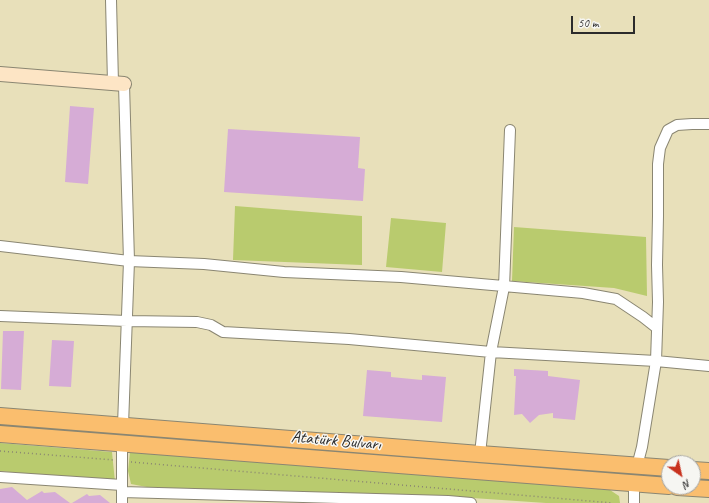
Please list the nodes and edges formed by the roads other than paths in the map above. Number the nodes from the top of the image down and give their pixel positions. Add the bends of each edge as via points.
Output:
1 (111, 0) edge
2 (0, 74) edge
3 (119, 84) junction
4 (709, 124) edge
5 (510, 130) dead end
6 (0, 246) edge
7 (129, 260) junction
8 (504, 287) junction
9 (0, 316) edge
10 (127, 321) junction
11 (657, 328) junction
12 (491, 352) junction
13 (656, 361) junction
14 (709, 366) edge
15 (0, 416) edge
16 (123, 425) junction
17 (0, 434) edge
18 (122, 443) junction
19 (480, 454) junction
20 (637, 466) junction
21 (661, 468) edge
22 (0, 477) edge
23 (634, 484) junction
24 (661, 486) edge
25 (122, 488) junction
26 (448, 502) edge
27 (122, 503) edge
28 (471, 503) edge
29 (634, 503) edge

1 - 3 street
2 - 3 street
3 - 7 street
4 - 11 street via 677,125 668,130 660,148
5 - 8 street
6 - 7 street
7 - 8 street via 284,272 402,277
7 - 10 street
8 - 11 street via 583,293 616,299
8 - 12 street
9 - 10 street
10 - 12 street via 197,322 211,325 223,332 350,339
10 - 16 street
11 - 13 street
12 - 13 street
12 - 19 street
13 - 14 street
13 - 20 street
15 - 16 main road, Atatürk Bulvarı
16 - 18 main road
16 - 19 main road, Atatürk Bulvarı
17 - 18 main road, Atatürk Bulvarı
18 - 23 main road, Atatürk Bulvarı
18 - 25 street
19 - 20 main road, Atatürk Bulvarı
20 - 21 main road, Atatürk Bulvarı
20 - 23 main road
22 - 25 street
23 - 24 main road, Atatürk Bulvarı
23 - 29 street
25 - 26 street
25 - 27 street
26 - 28 street

